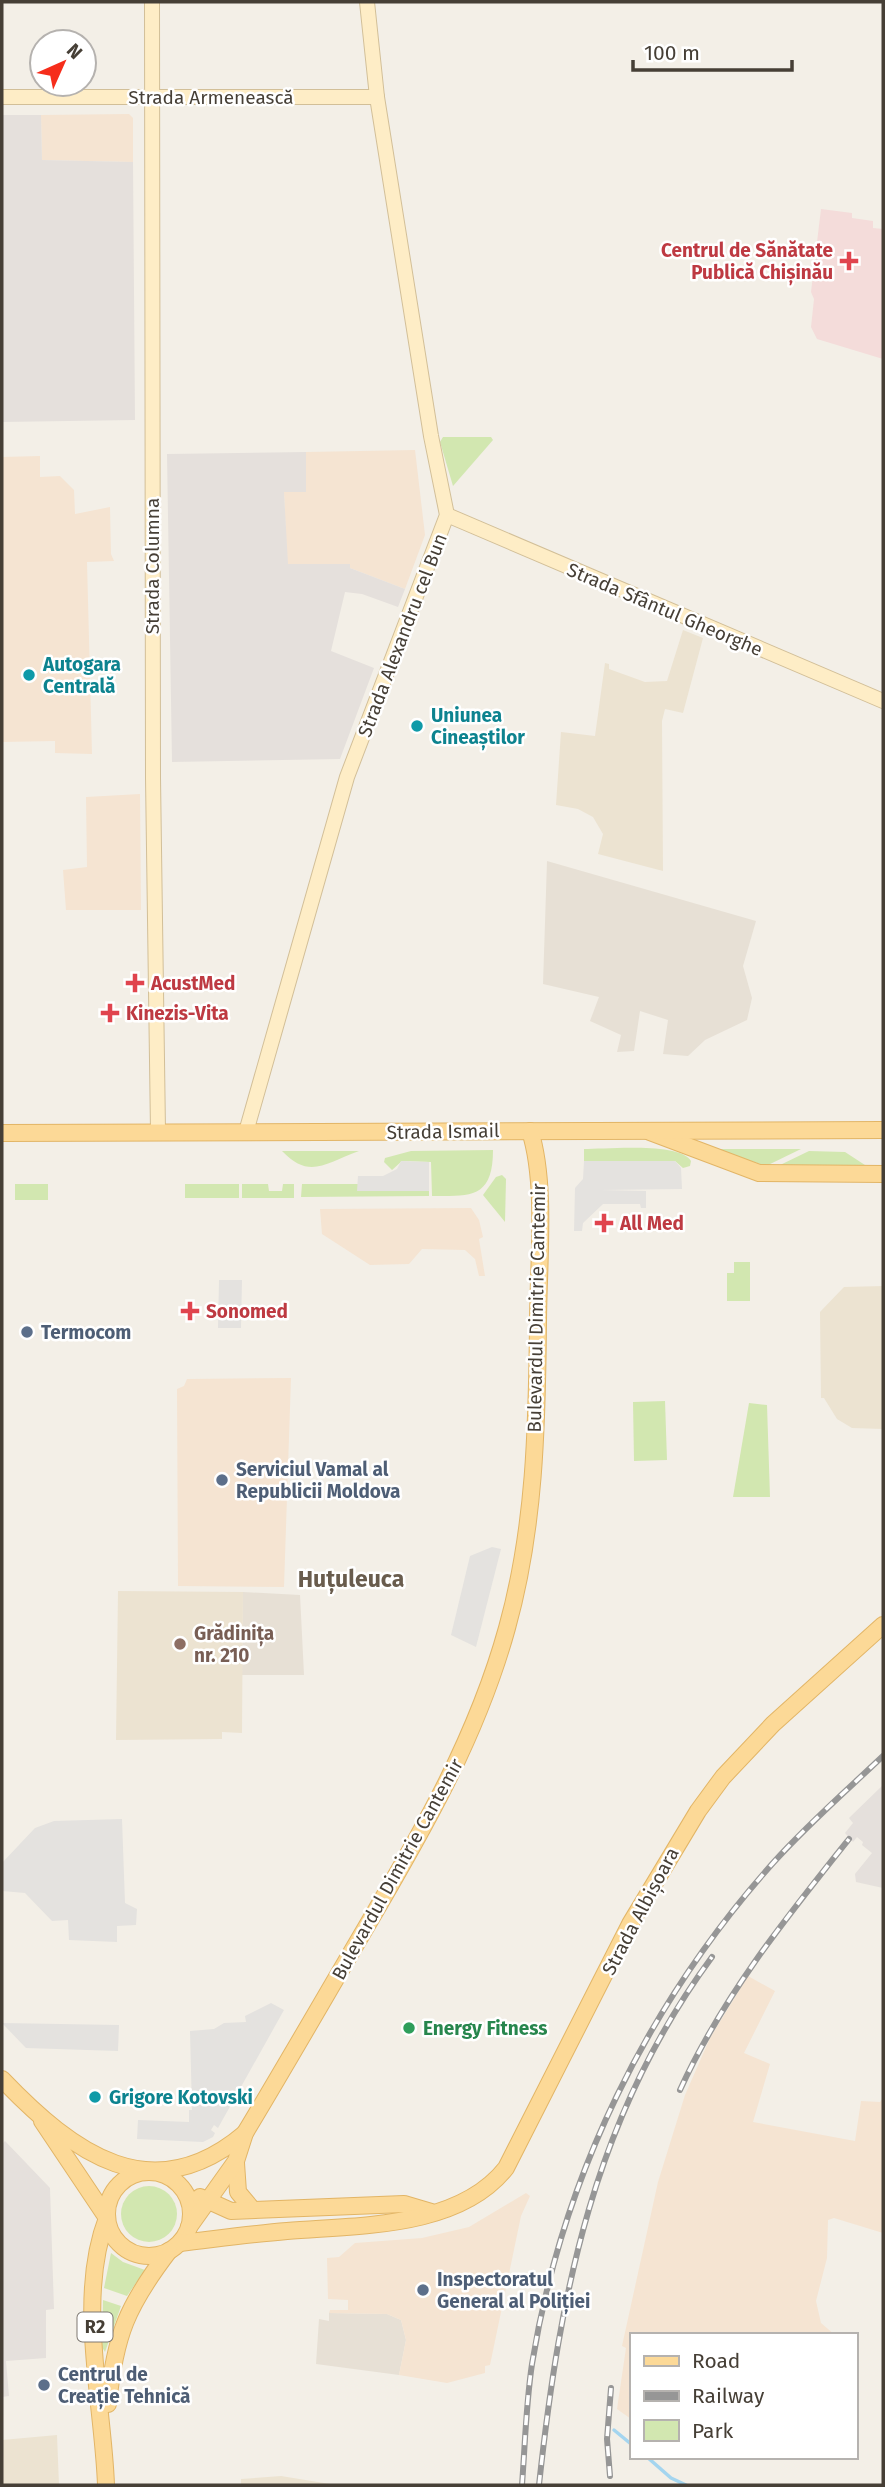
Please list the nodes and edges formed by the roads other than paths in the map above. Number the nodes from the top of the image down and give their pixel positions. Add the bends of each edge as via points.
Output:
1 (152, 2) edge
2 (367, 2) edge
3 (2, 97) edge
4 (150, 97) junction
5 (377, 97) junction
6 (447, 515) junction
7 (883, 701) edge
8 (641, 1128) junction
9 (530, 1130) junction
10 (883, 1130) edge
11 (158, 1131) junction
12 (246, 1132) junction
13 (2, 1133) edge
14 (883, 1174) edge
15 (883, 1626) edge
16 (2, 2080) edge
17 (42, 2121) junction
18 (245, 2133) junction
19 (236, 2161) junction
20 (147, 2172) junction
21 (184, 2190) junction
22 (207, 2201) junction
23 (253, 2210) junction
24 (431, 2211) junction
25 (107, 2218) junction
26 (189, 2227) junction
27 (175, 2247) junction
28 (104, 2438) junction
29 (106, 2485) edge

1 - 4 main road, Strada Columna
2 - 5 main road, Strada Alexandru cel Bun
3 - 4 main road, Strada Armenească
4 - 5 main road, Strada Armenească
4 - 11 main road, Strada Columna
5 - 6 main road, Strada Alexandru cel Bun
6 - 7 main road, Strada Sfântul Gheorghe
6 - 12 main road, Strada Alexandru cel Bun via 347,777
8 - 9 main road, Strada Ismail
8 - 10 main road, Strada Ismail
8 - 14 main road via 760,1173
9 - 12 main road, Strada Ismail
9 - 18 main road, Bulevardul Dimitrie Cantemir via 537,1151 538,1187 535,1447 530,1515 508,1626 474,1725 433,1813
11 - 12 main road, Strada Ismail
11 - 13 main road, Strada Ismail
15 - 24 main road, Strada Albișoara via 773,1724 723,1777 669,1854 630,1924 506,2168 471,2199
16 - 17 main road
17 - 20 main road via 83,2150
17 - 25 main road
18 - 19 main road, Bulevardul Dimitrie Cantemir
18 - 20 main road, Bulevardul Dimitrie Cantemir via 211,2158
19 - 22 main road, Bulevardul Dimitrie Cantemir
19 - 23 main road via 237,2192
20 - 21 main road via 164,2174
20 - 25 main road via 118,2185
21 - 22 main road, Strada Albișoara
21 - 26 main road via 191,2206
22 - 23 main road, Strada Albișoara via 231,2211
22 - 26 main road, Bulevardul Dimitrie Cantemir
23 - 24 main road, Strada Albișoara via 404,2204
24 - 27 main road, Strada Albișoara via 396,2224 287,2231
25 - 27 main road via 114,2238 133,2253 149,2256
25 - 28 main road, R2 via 94,2275
26 - 27 main road
27 - 28 main road, R2 via 131,2305 120,2330
28 - 29 main road, R2

